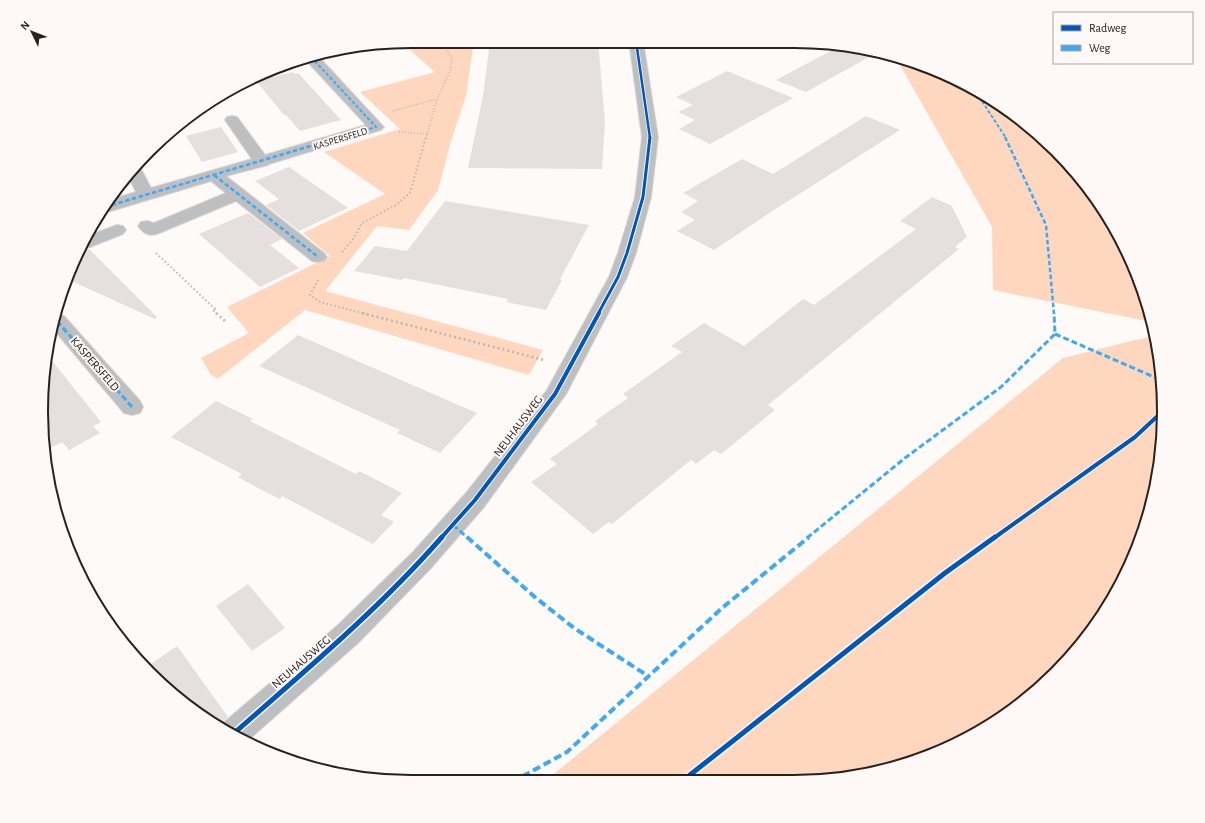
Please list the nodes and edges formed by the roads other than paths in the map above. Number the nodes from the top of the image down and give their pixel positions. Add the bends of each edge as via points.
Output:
1 (637, 48) edge
2 (314, 61) edge
3 (232, 120) dead end
4 (262, 162) junction
5 (136, 175) edge
6 (214, 175) junction
7 (237, 194) junction
8 (146, 195) junction
9 (112, 205) edge
10 (147, 226) dead end
11 (117, 230) dead end
12 (91, 240) edge
13 (318, 257) dead end
14 (59, 323) edge
15 (132, 407) dead end
16 (237, 730) edge

1 - 16 street, NEUHAUSWEG via 650,137 644,197 618,277 555,394 475,500 422,560 348,634
2 - 4 street, KASPERSFELD via 376,127
3 - 4 street
4 - 6 street, KASPERSFELD
5 - 8 street
6 - 7 street
6 - 8 street, KASPERSFELD
7 - 10 street via 152,230
7 - 13 street
8 - 9 street, KASPERSFELD
11 - 12 street
14 - 15 street, KASPERSFELD

